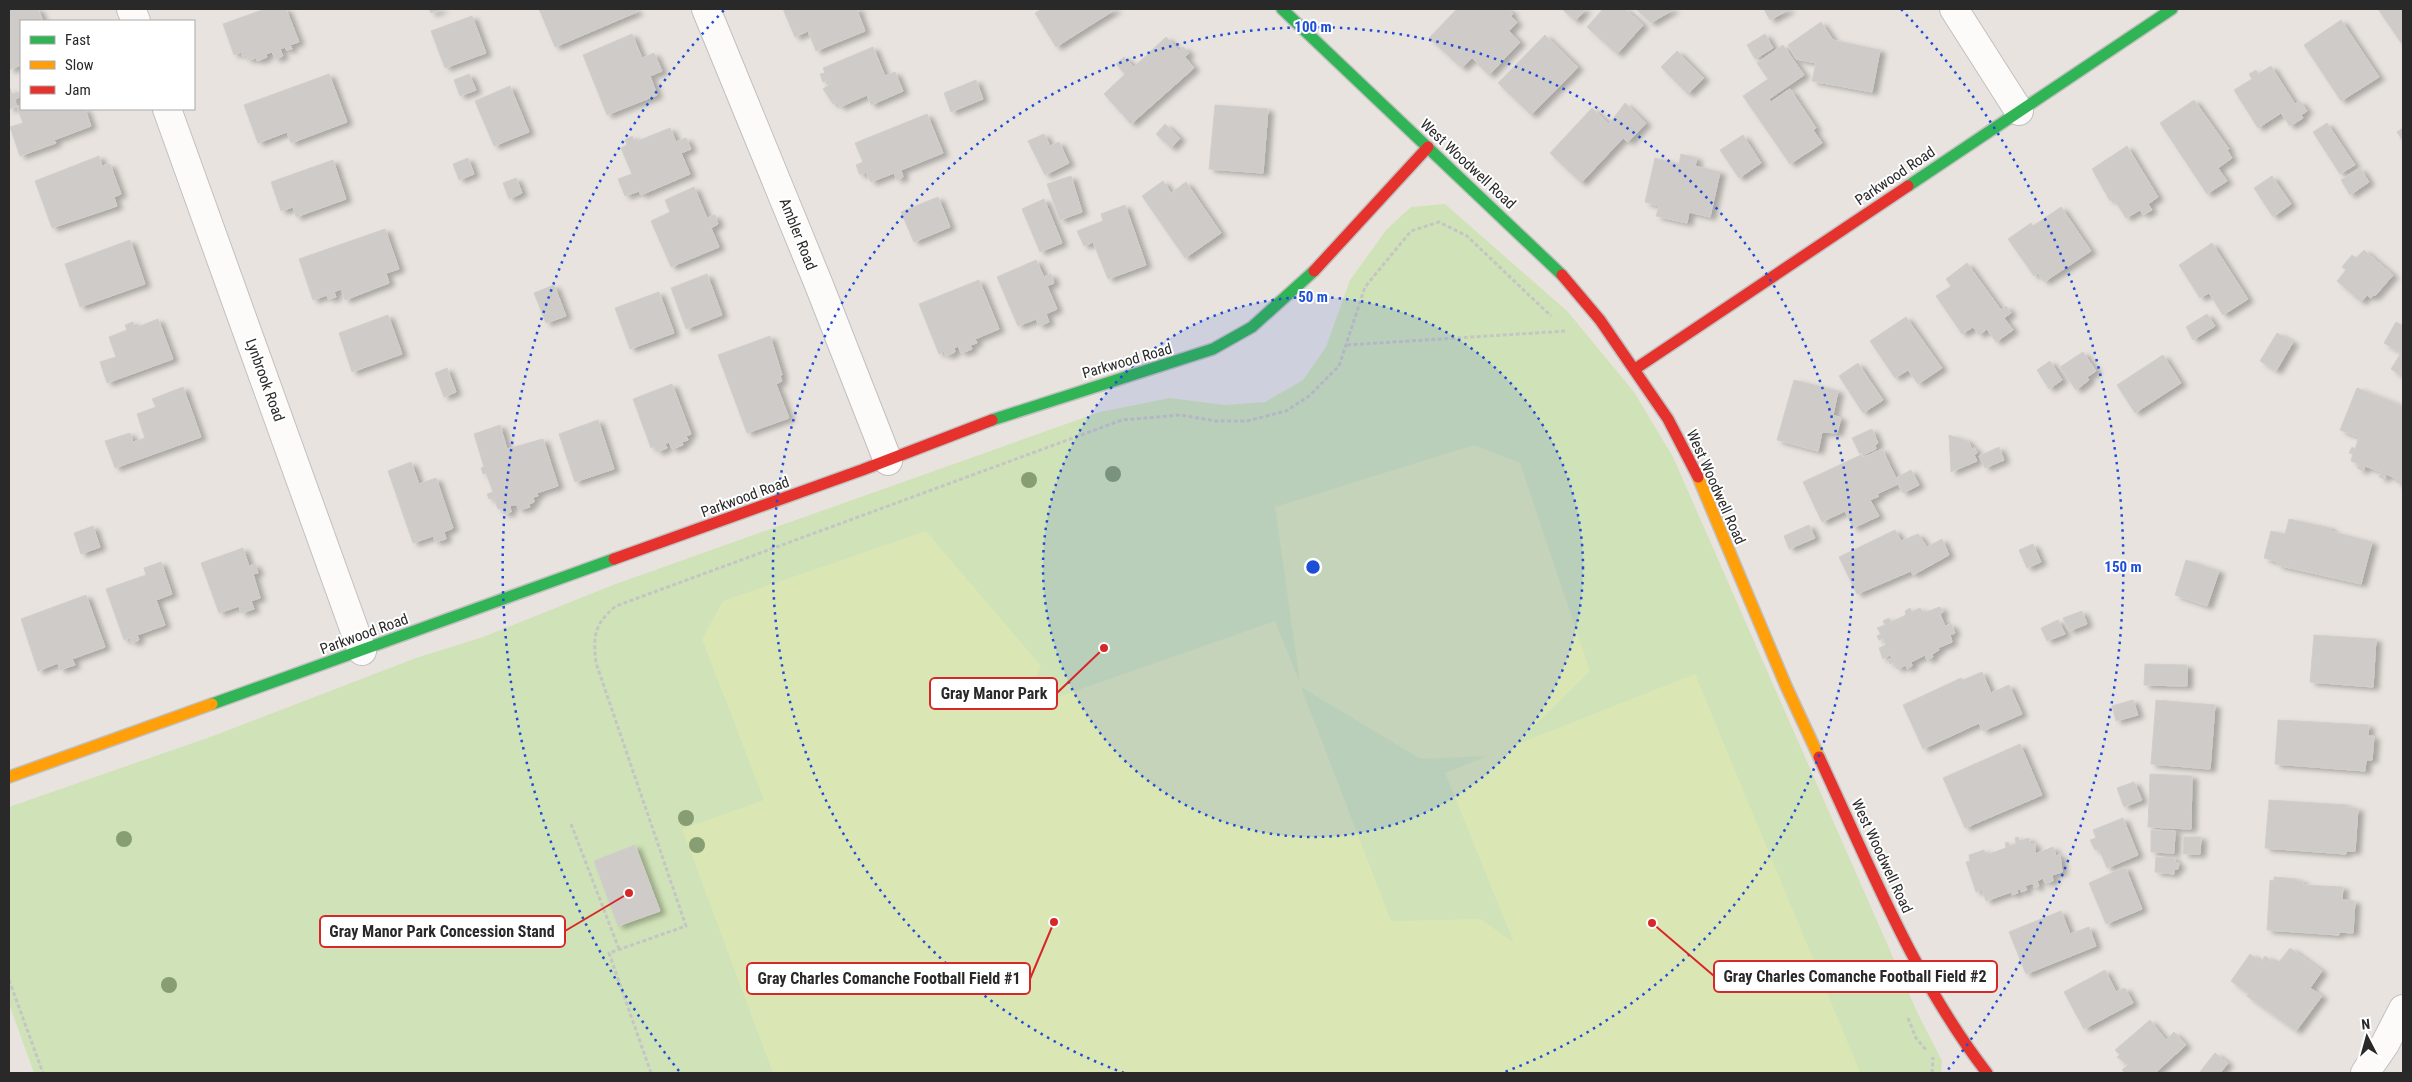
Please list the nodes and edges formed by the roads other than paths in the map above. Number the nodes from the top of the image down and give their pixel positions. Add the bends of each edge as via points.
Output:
1 (706, 9) edge
2 (1282, 9) edge
3 (1954, 9) edge
4 (2172, 9) edge
5 (167, 110) edge
6 (2019, 111) junction
7 (1428, 147) junction
8 (1634, 369) junction
9 (888, 460) junction
10 (362, 651) junction
11 (9, 777) edge
12 (2403, 1009) edge
13 (1987, 1073) edge
14 (2365, 1073) edge

1 - 9 street, Ambler Road
2 - 7 street, West Woodwell Road
3 - 6 street
4 - 6 street, Parkwood Road
5 - 10 street, Lynbrook Road
6 - 8 street, Parkwood Road
7 - 8 street, West Woodwell Road via 1566,279
7 - 9 street, Parkwood Road via 1306,280 1232,339 1195,357 1094,385 975,425
8 - 13 street, West Woodwell Road via 1668,419 1694,469 1786,686 1908,947 1959,1037
9 - 10 street, Parkwood Road
10 - 11 street, Parkwood Road
12 - 14 street

